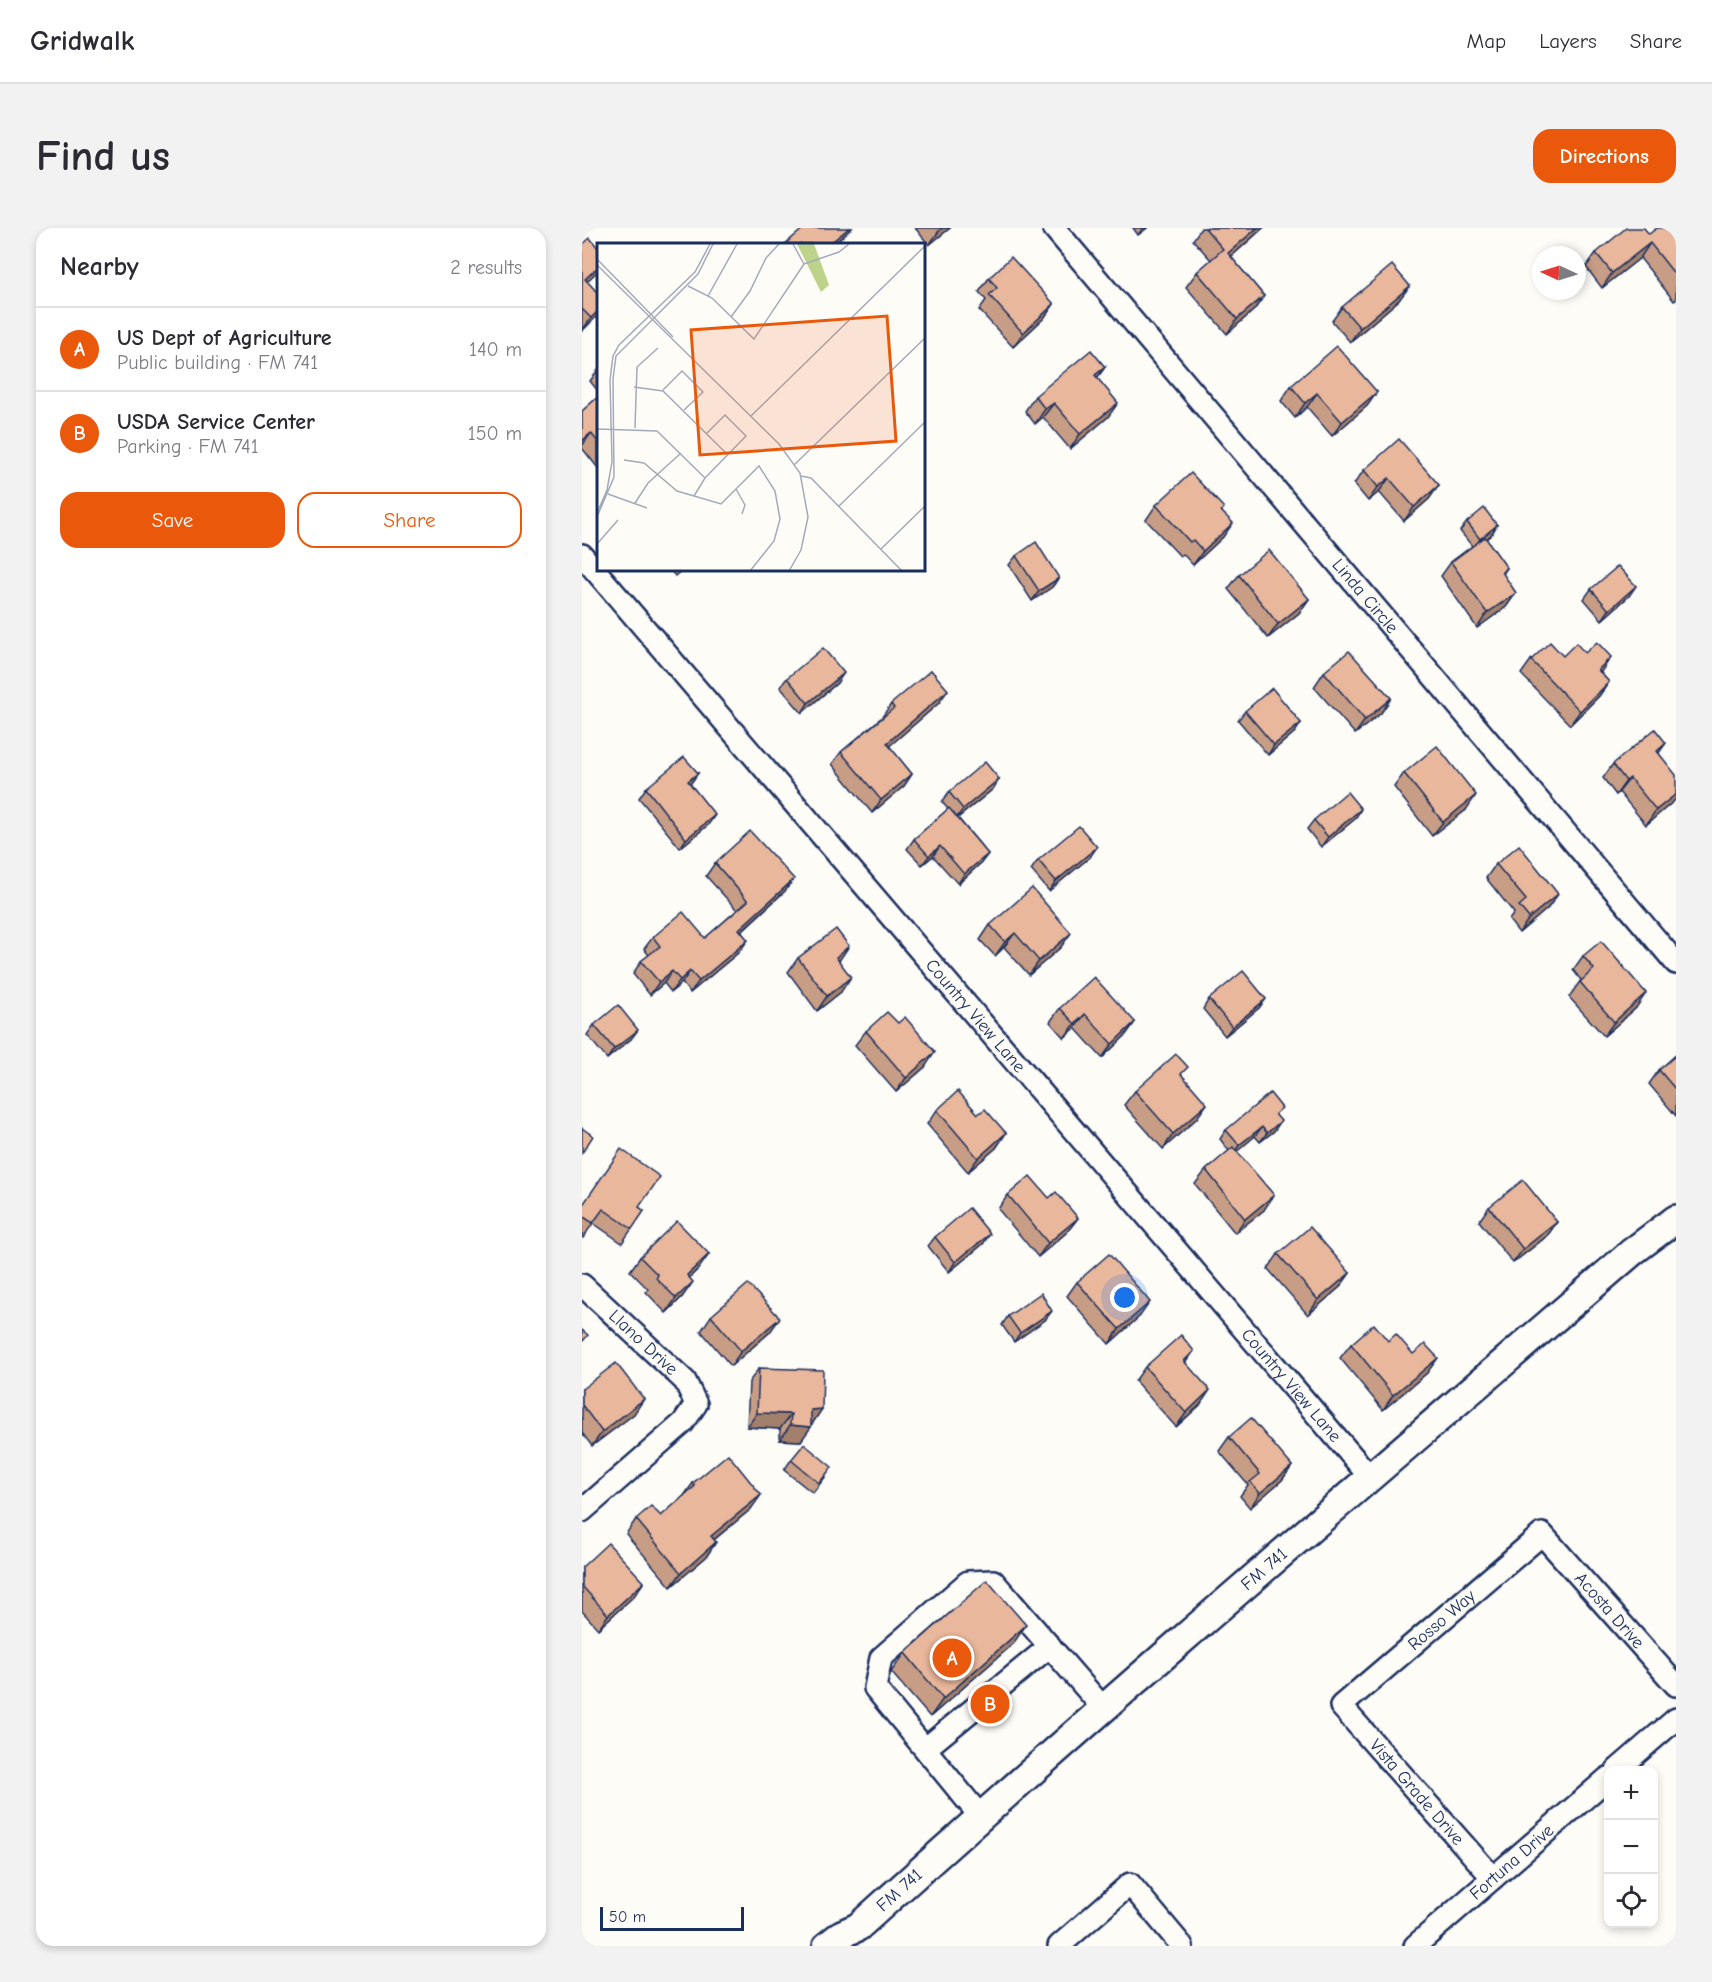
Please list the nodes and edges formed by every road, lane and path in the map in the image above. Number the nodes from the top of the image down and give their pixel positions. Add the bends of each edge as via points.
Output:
1 (1054, 228) edge
2 (582, 555) edge
3 (1676, 963) edge
4 (1676, 1219) edge
5 (582, 1285) edge
6 (1370, 1477) junction
7 (582, 1511) edge
8 (1542, 1534) joint
9 (1050, 1646) junction
10 (1676, 1685) edge
11 (1341, 1706) joint
12 (1104, 1709) junction
13 (1676, 1719) edge
14 (926, 1748) junction
15 (1622, 1766) edge
16 (1604, 1781) edge
17 (980, 1816) junction
18 (1493, 1878) junction
19 (852, 1936) edge
20 (827, 1946) edge
21 (1059, 1946) edge
22 (1182, 1946) edge
23 (1415, 1946) edge

1 - 3 street, Linda Circle
2 - 6 street, Country View Lane
4 - 6 main road, FM 741 / FM 741 via 1632,1252
5 - 7 street, Llano Drive via 685,1381 696,1404 683,1423
6 - 12 main road, FM 741 / FM 741
8 - 10 street, Acosta Drive
8 - 11 street, Rosso Way
9 - 12 street
9 - 14 street
9 - 14 street via 993,1581 968,1582 881,1658 875,1688
11 - 18 street, Vista Grade Drive
12 - 17 main road, FM 741 / FM 741
13 - 15 street
14 - 17 street
16 - 18 street, Fortuna Drive
17 - 19 main road, FM 741 / FM 741
18 - 23 street, Fortuna Drive
19 - 20 main road, FM 741 / FM 741 via 842,1934
21 - 22 street via 1130,1884

